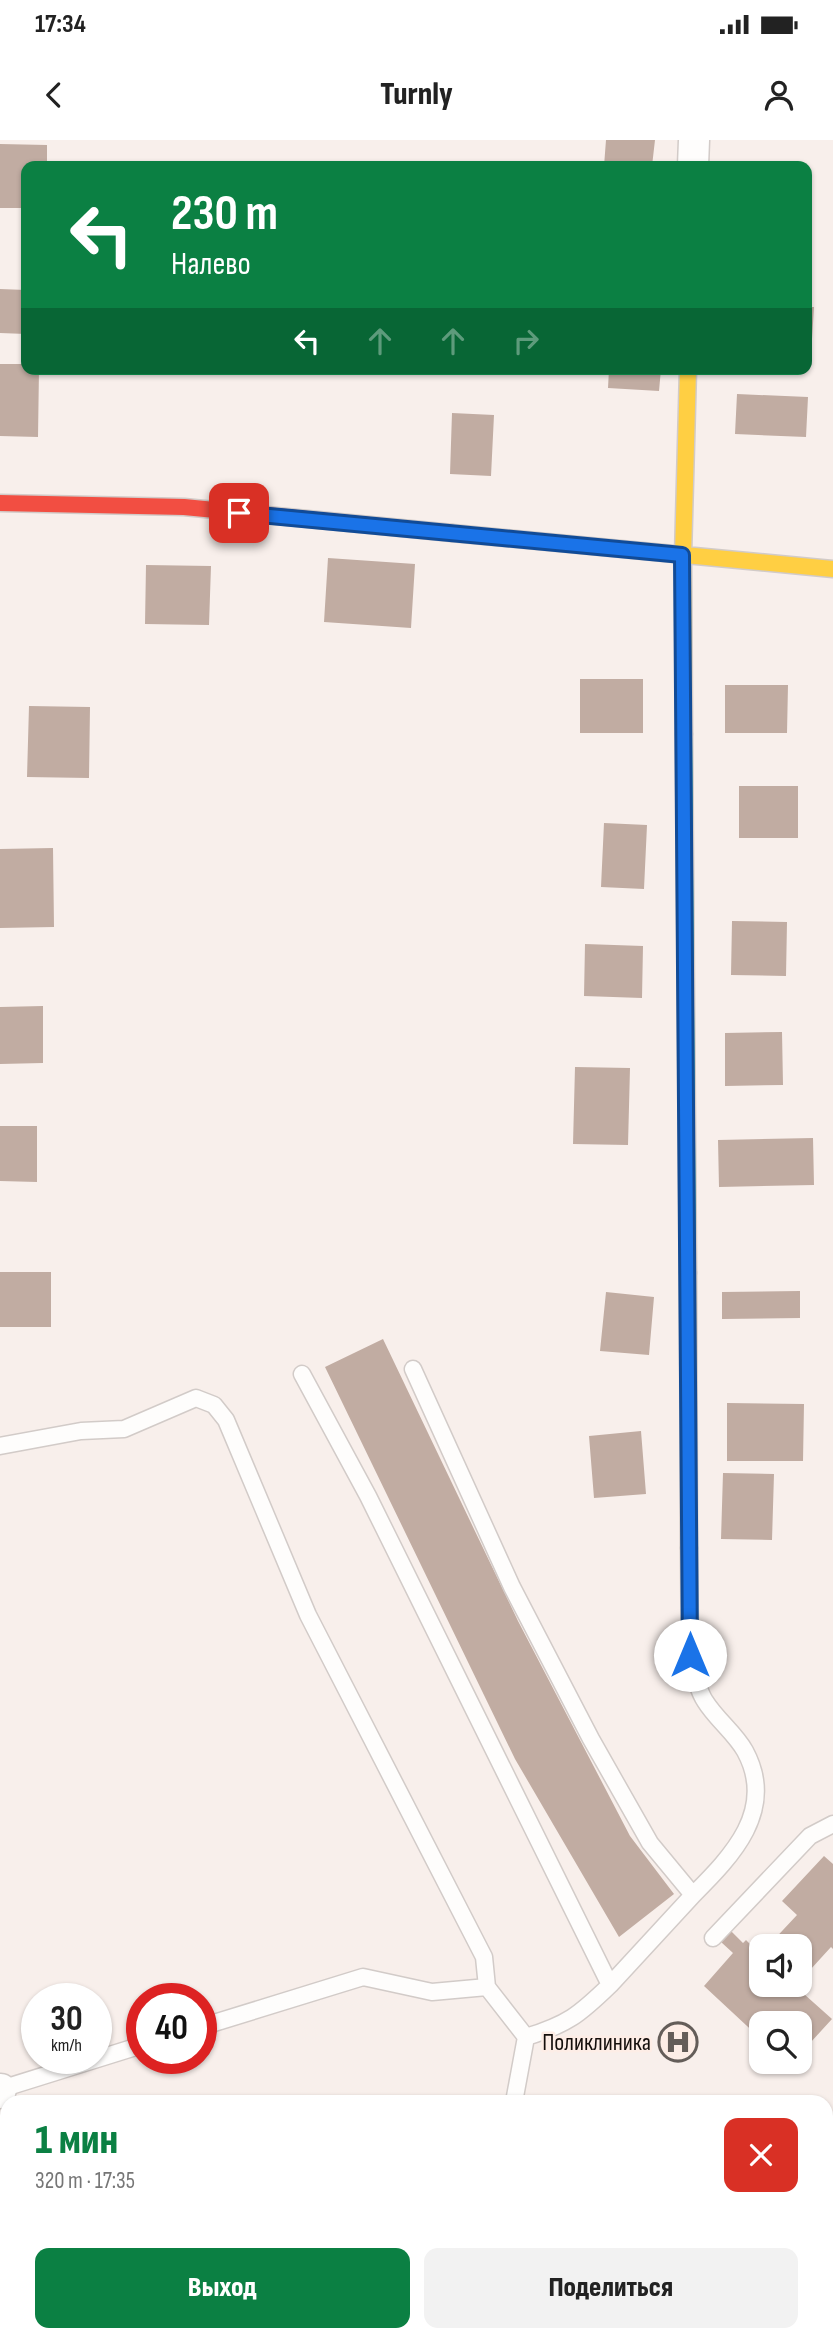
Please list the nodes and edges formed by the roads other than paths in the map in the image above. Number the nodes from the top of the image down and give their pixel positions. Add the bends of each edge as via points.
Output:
1 (694, 140) edge
2 (693, 161) edge
3 (688, 375) edge
4 (0, 503) edge
5 (682, 555) junction
6 (833, 569) edge
7 (412, 1369) dead end
8 (302, 1374) dead end
9 (0, 1446) edge
10 (690, 1655) joint
11 (833, 1824) edge
12 (693, 1895) junction
13 (713, 1938) dead end
14 (610, 1985) junction
15 (487, 1987) junction
16 (217, 2022) edge
17 (526, 2037) junction
18 (126, 2050) edge
19 (0, 2090) edge
20 (515, 2095) edge

1 - 2 street
3 - 5 street
4 - 5 street via 184,507
5 - 6 street
5 - 10 street
7 - 12 lane via 512,1587 591,1739 650,1843
8 - 14 lane via 368,1496
9 - 15 lane via 81,1431 124,1429 196,1398 214,1405 226,1420 308,1615 484,1957
10 - 12 lane via 704,1700 744,1749 754,1770 756,1800 747,1832 728,1860
11 - 13 lane via 810,1836
12 - 14 lane
14 - 17 lane via 581,2013
15 - 16 lane via 432,1992 363,1977
15 - 17 lane
17 - 20 lane
18 - 19 lane

